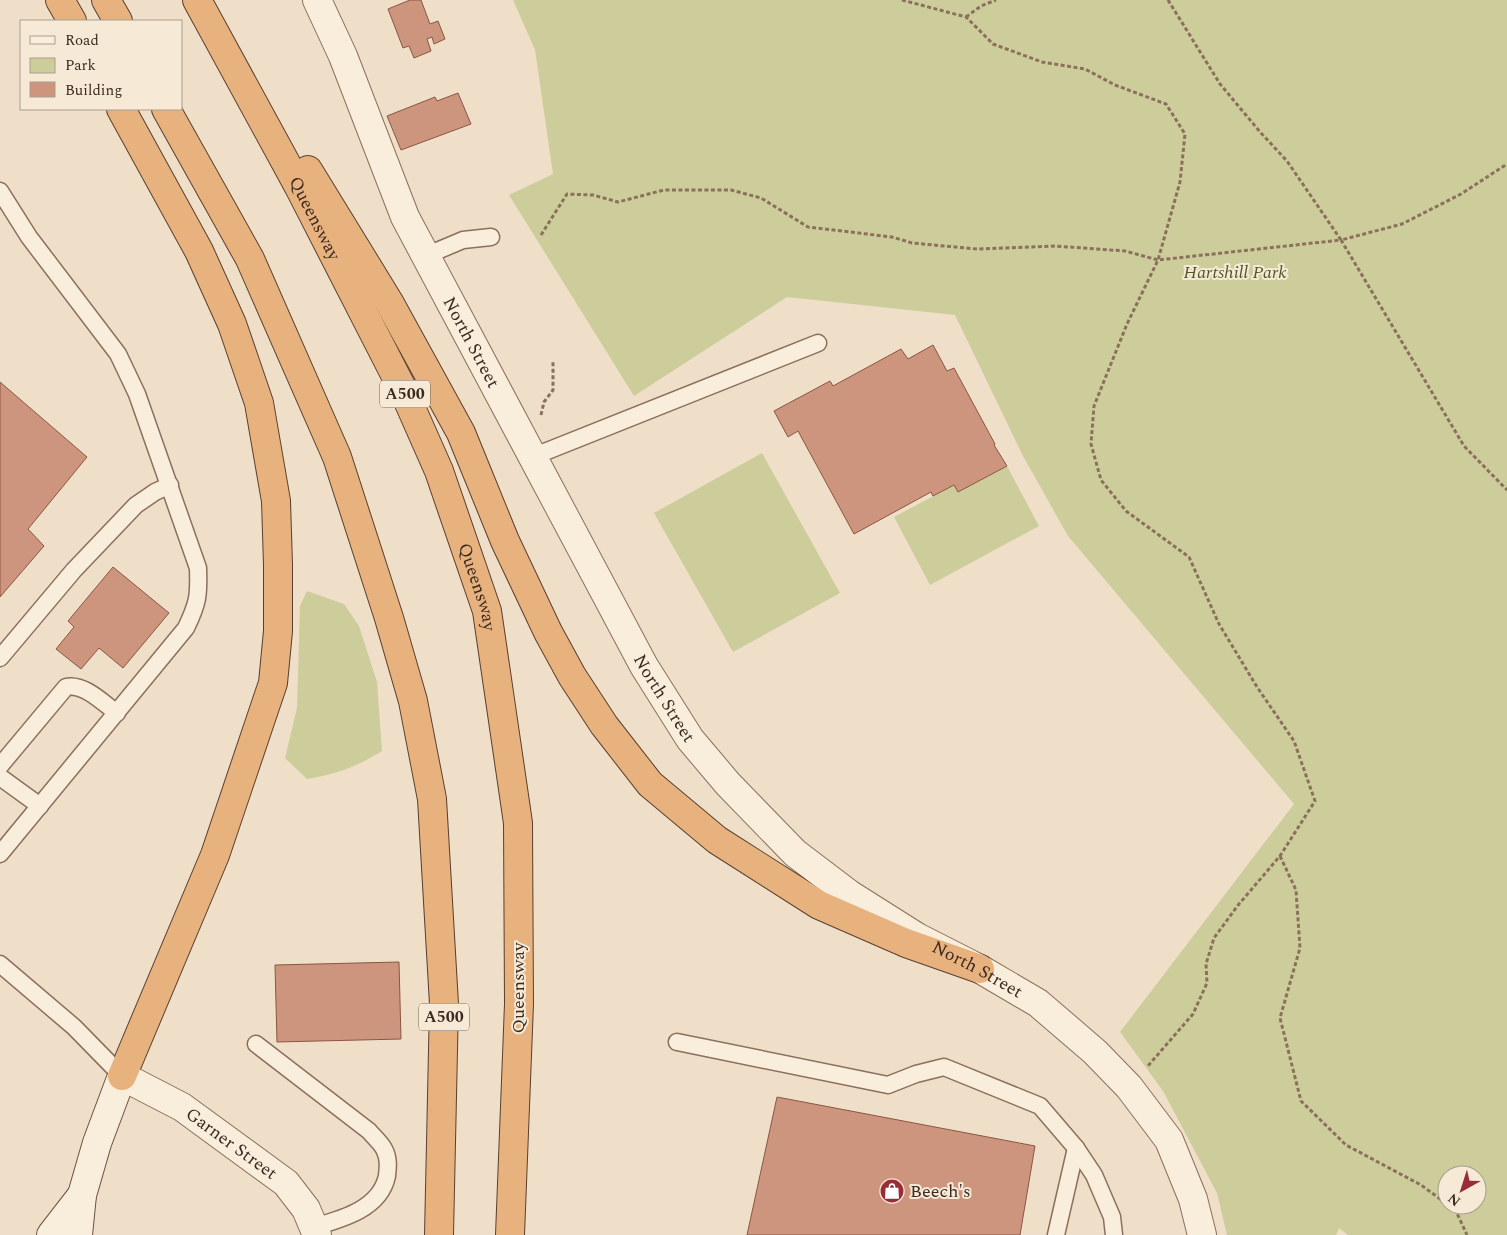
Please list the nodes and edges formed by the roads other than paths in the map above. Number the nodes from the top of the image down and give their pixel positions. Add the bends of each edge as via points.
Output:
1 (60, 0) edge
2 (106, 0) edge
3 (199, 0) edge
4 (317, 0) edge
5 (71, 20) edge
6 (117, 20) edge
7 (122, 110) edge
8 (167, 110) edge
9 (0, 191) edge
10 (491, 237) dead end
11 (425, 256) junction
12 (818, 343) dead end
13 (526, 446) junction
14 (170, 485) junction
15 (0, 658) edge
16 (117, 713) junction
17 (0, 766) edge
18 (0, 777) edge
19 (40, 806) junction
20 (0, 854) edge
21 (0, 964) edge
22 (980, 969) junction
23 (677, 1042) dead end
24 (256, 1044) dead end
25 (122, 1076) junction
26 (1076, 1148) junction
27 (82, 1195) junction
28 (315, 1231) edge
29 (1114, 1234) edge
30 (51, 1235) edge
31 (78, 1235) edge
32 (439, 1235) edge
33 (510, 1235) edge
34 (1056, 1235) edge
35 (1202, 1235) edge

1 - 5 highway
2 - 6 highway
3 - 22 highway via 389,302 462,433 505,541 548,632 604,725 650,784 717,840 819,905 906,943
3 - 33 highway, Queensway / A500 via 405,394 439,471 487,611 518,823 520,1004
4 - 11 street, North Street via 343,56 405,217
7 - 25 highway via 199,251 232,324 259,403 276,501 278,565 278,631 273,683 215,855
8 - 32 highway, A500 via 250,259 337,457 413,701 432,799 444,1004
9 - 14 lane via 29,237 118,354 137,394
10 - 11 lane via 463,240
11 - 13 street, North Street
12 - 13 lane
13 - 22 street, North Street via 644,666 690,739 728,784 795,853 849,894 917,936
14 - 15 lane via 136,504 74,570
14 - 16 lane via 198,568 199,595 186,628
16 - 17 lane via 82,688 66,687
16 - 19 lane
18 - 19 lane
19 - 20 lane
21 - 25 lane via 74,1027
22 - 35 street, North Street via 1038,1003 1095,1052 1128,1088 1170,1140 1193,1199
23 - 26 lane via 888,1085 944,1067 1040,1106
24 - 28 lane via 369,1132 384,1150 389,1165 385,1182 375,1200
25 - 27 street via 97,1142
25 - 28 street, Garner Street via 182,1107 286,1183 306,1209
26 - 29 lane via 1094,1175 1112,1218
26 - 34 lane
27 - 30 street
27 - 31 street

